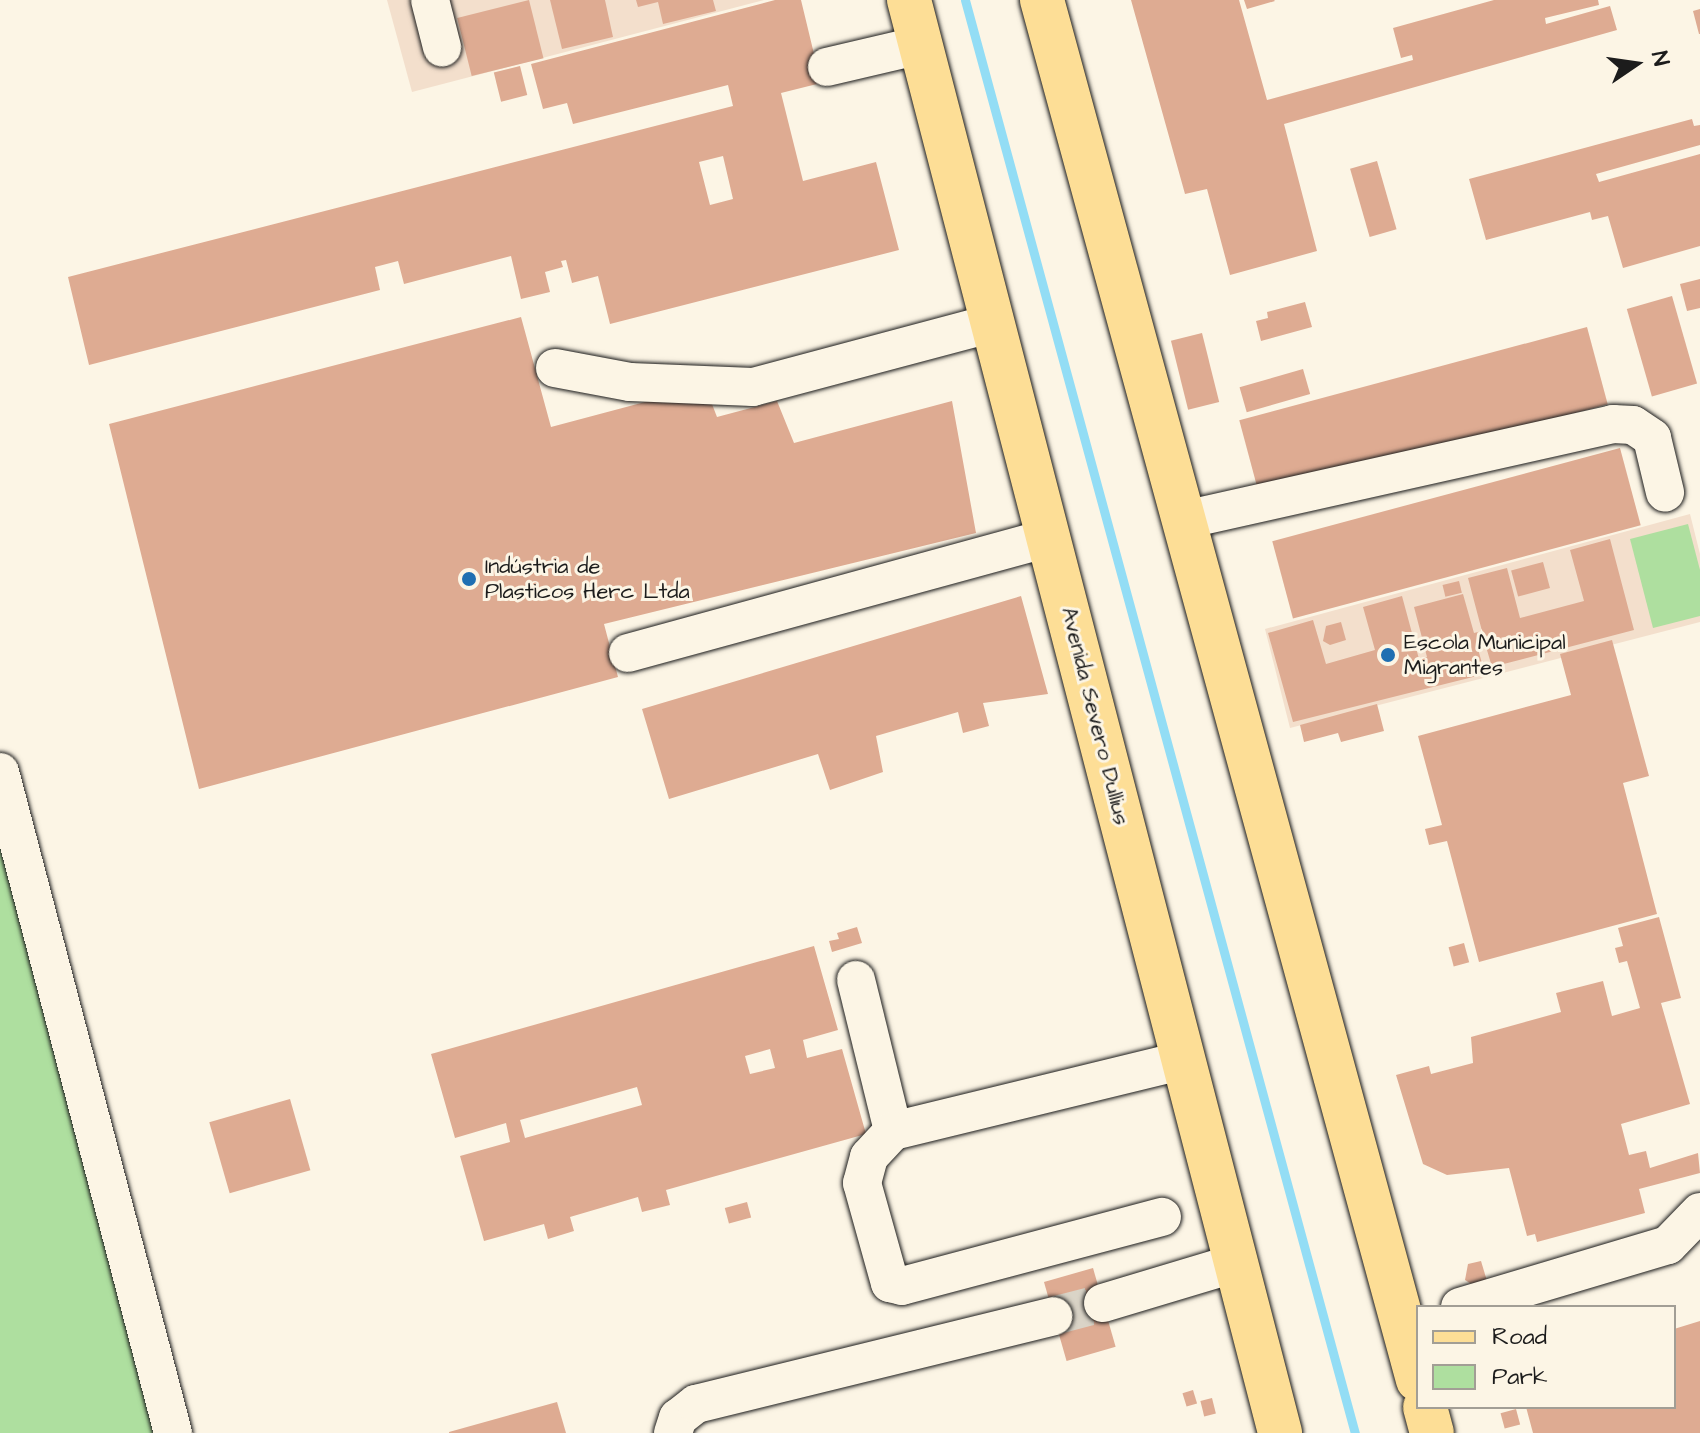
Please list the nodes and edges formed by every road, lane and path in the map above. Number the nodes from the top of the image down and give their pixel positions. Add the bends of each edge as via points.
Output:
1 (430, 0) edge
2 (909, 0) edge
3 (1042, 0) edge
4 (921, 45) junction
5 (442, 47) dead end
6 (827, 67) dead end
7 (993, 323) junction
8 (555, 368) dead end
9 (1665, 492) dead end
10 (1184, 520) junction
11 (1049, 538) junction
12 (628, 653) dead end
13 (0, 772) edge
14 (856, 980) dead end
15 (1184, 1060) junction
16 (893, 1131) junction
17 (1700, 1212) edge
18 (1162, 1217) dead end
19 (1236, 1263) junction
20 (1103, 1303) tunnel mouth
21 (1467, 1305) edge
22 (1053, 1316) tunnel mouth
23 (1410, 1319) edge
24 (1416, 1365) edge
25 (1426, 1409) edge
26 (173, 1433) edge
27 (673, 1433) edge
28 (1280, 1433) edge
29 (1432, 1433) edge

1 - 5 lane
2 - 4 main road, Avenida Severo Dullius
3 - 10 main road
4 - 6 lane
4 - 7 main road, Avenida Severo Dullius
7 - 8 lane via 753,387 630,382
7 - 11 main road, Avenida Severo Dullius
9 - 10 lane via 1652,438 1633,425 1613,424
10 - 23 main road
11 - 12 lane
11 - 15 main road, Avenida Severo Dullius
13 - 26 lane
14 - 16 lane
15 - 16 lane
15 - 19 main road, Avenida Severo Dullius
16 - 18 lane via 869,1157 862,1183 890,1283 902,1286
17 - 21 lane via 1668,1245
19 - 20 lane
19 - 28 main road, Avenida Severo Dullius
22 - 27 lane via 696,1404 678,1418
23 - 24 main road
25 - 29 main road

